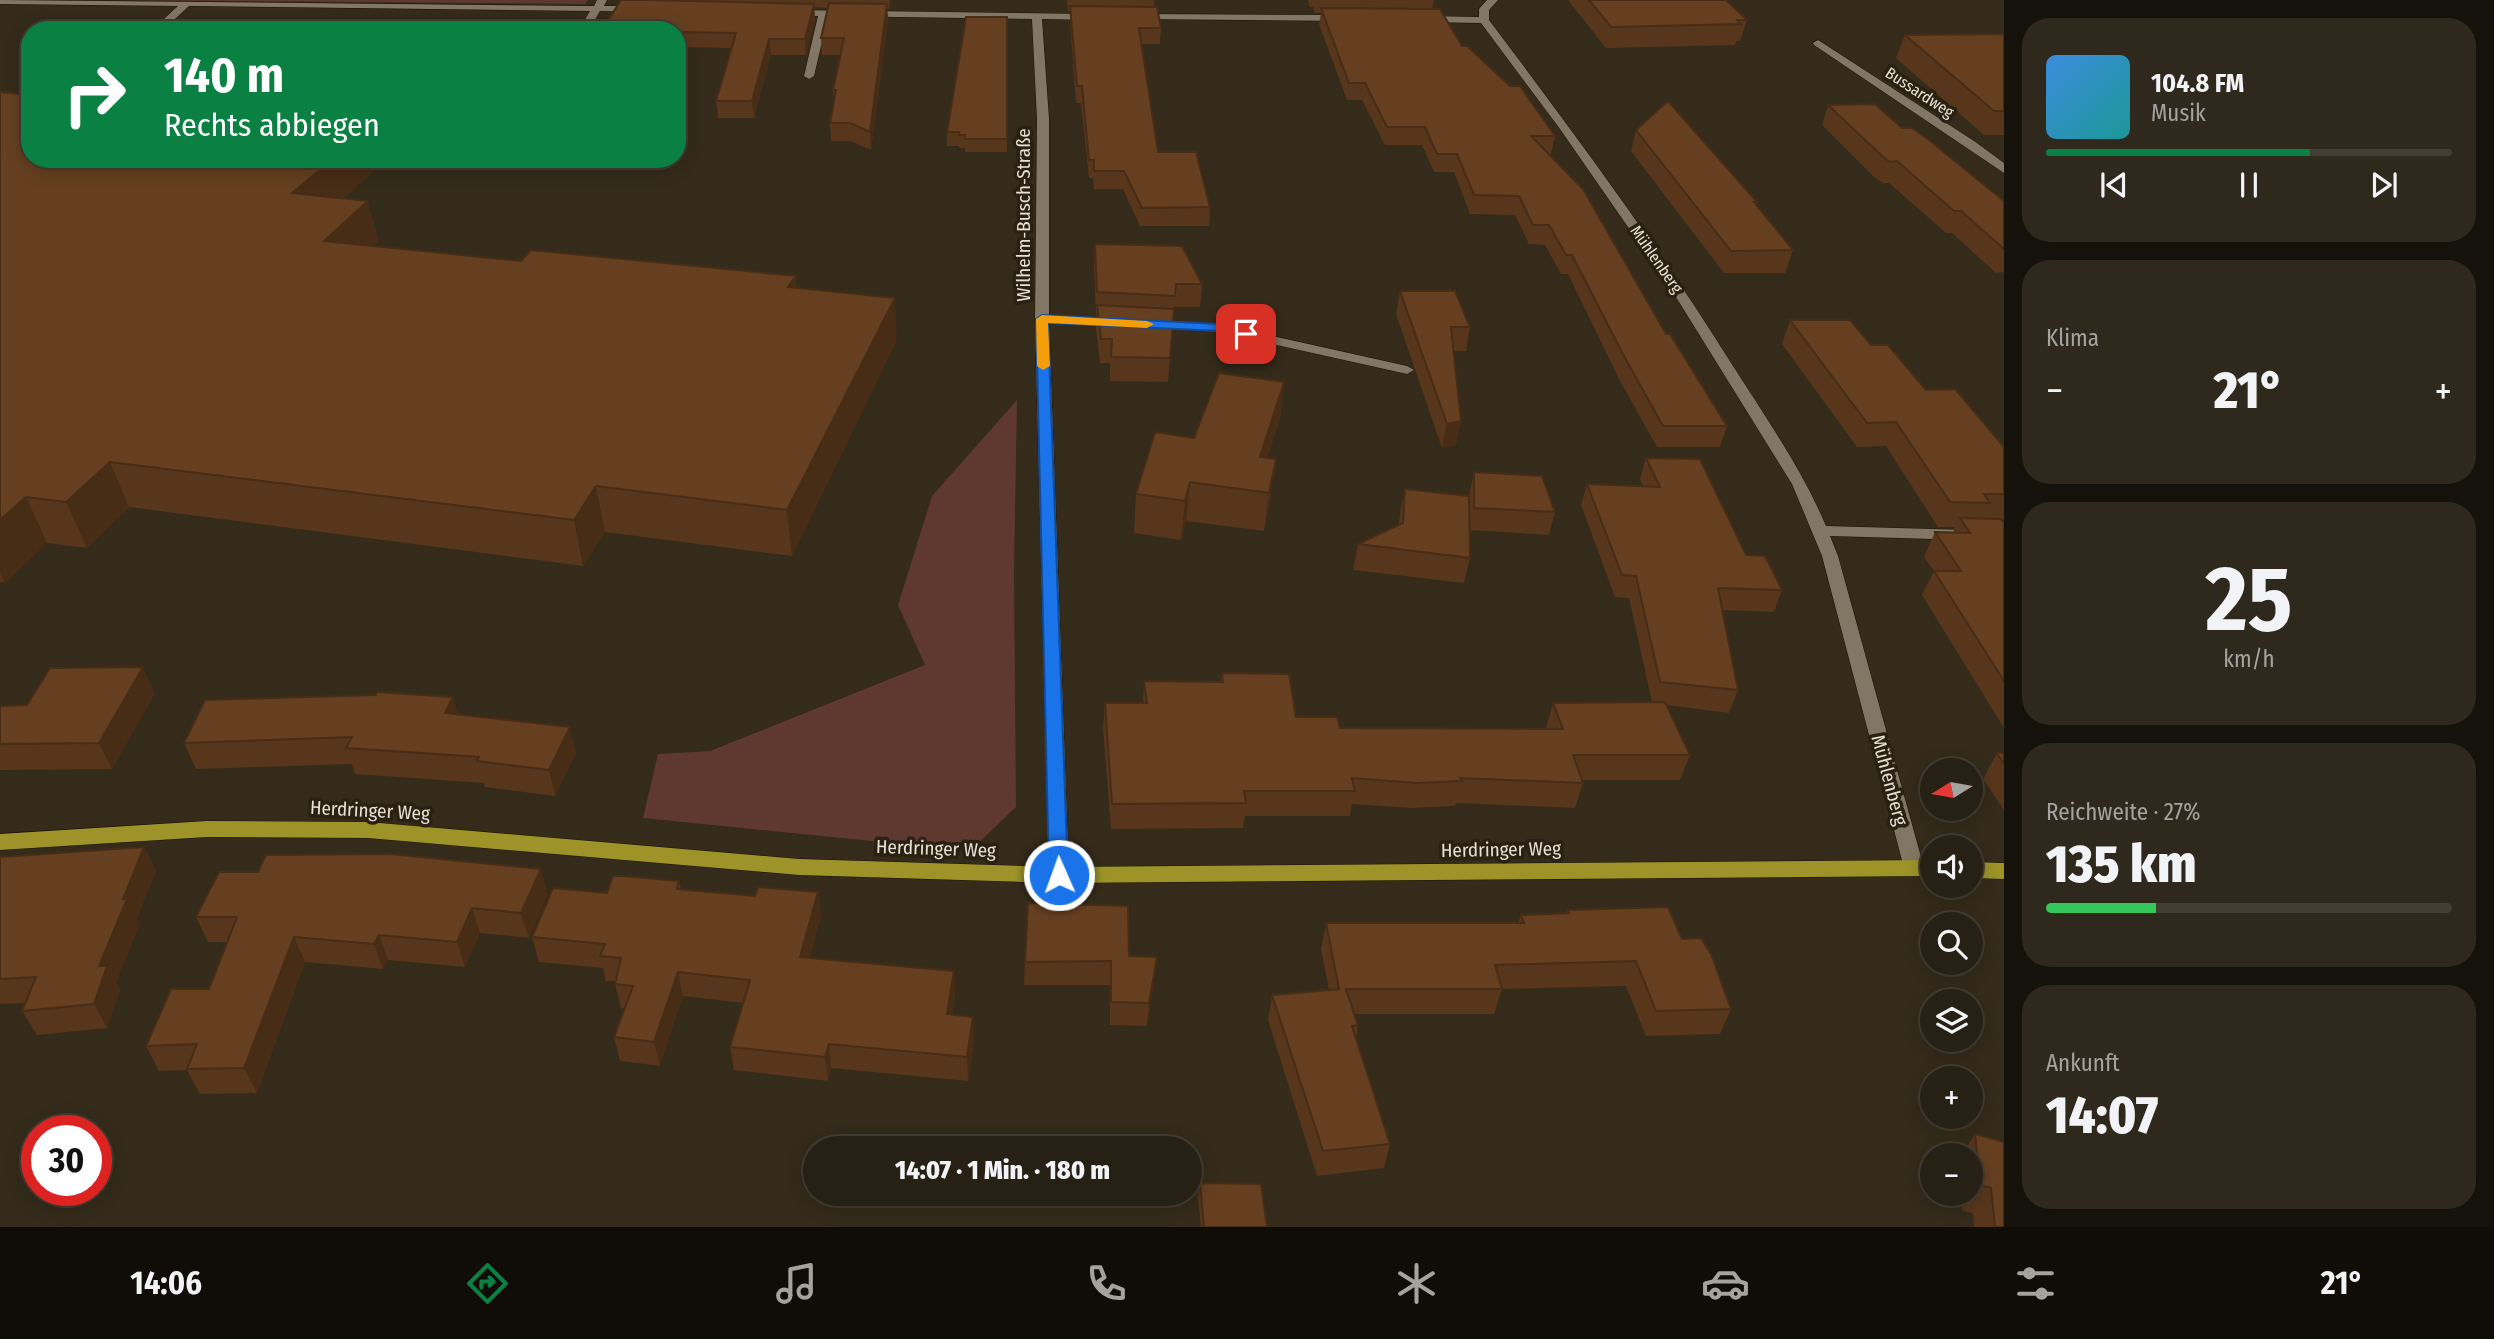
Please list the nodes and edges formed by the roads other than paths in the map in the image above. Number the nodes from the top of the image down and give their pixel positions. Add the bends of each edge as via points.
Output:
1 (948, 0) edge
2 (1493, 0) edge
3 (0, 1) edge
4 (599, 4) edge
5 (185, 5) junction
6 (649, 9) edge
7 (784, 13) edge
8 (824, 14) junction
9 (949, 15) junction
10 (1037, 17) junction
11 (1106, 17) edge
12 (1133, 17) edge
13 (1352, 18) edge
14 (1406, 19) edge
15 (1484, 20) junction
16 (167, 21) edge
17 (589, 21) edge
18 (1818, 43) dead end
19 (809, 76) dead end
20 (2004, 169) edge
21 (1042, 319) junction
22 (1408, 370) dead end
23 (1821, 531) junction
24 (2004, 536) edge
25 (0, 842) edge
26 (1920, 858) edge
27 (1920, 868) edge
28 (1983, 870) edge
29 (2004, 871) edge
30 (1059, 875) junction

1 - 9 street
2 - 15 street via 1484,9
3 - 5 street
4 - 5 street
4 - 6 street
4 - 17 street
5 - 16 street
7 - 8 street
8 - 9 street
8 - 19 street
9 - 10 street
10 - 11 street
10 - 21 street, Wilhelm-Busch-Straße via 1043,119
12 - 13 street
14 - 15 street
15 - 23 street, Mühlenberg via 1678,289 1800,484
18 - 20 street, Bussardweg
21 - 22 street via 1219,328
21 - 30 street, Wilhelm-Busch-Straße
23 - 24 street
23 - 26 street, Mühlenberg
25 - 30 main road, Herdringer Weg via 207,828 368,830 799,867
27 - 30 main road, Herdringer Weg
28 - 29 main road

